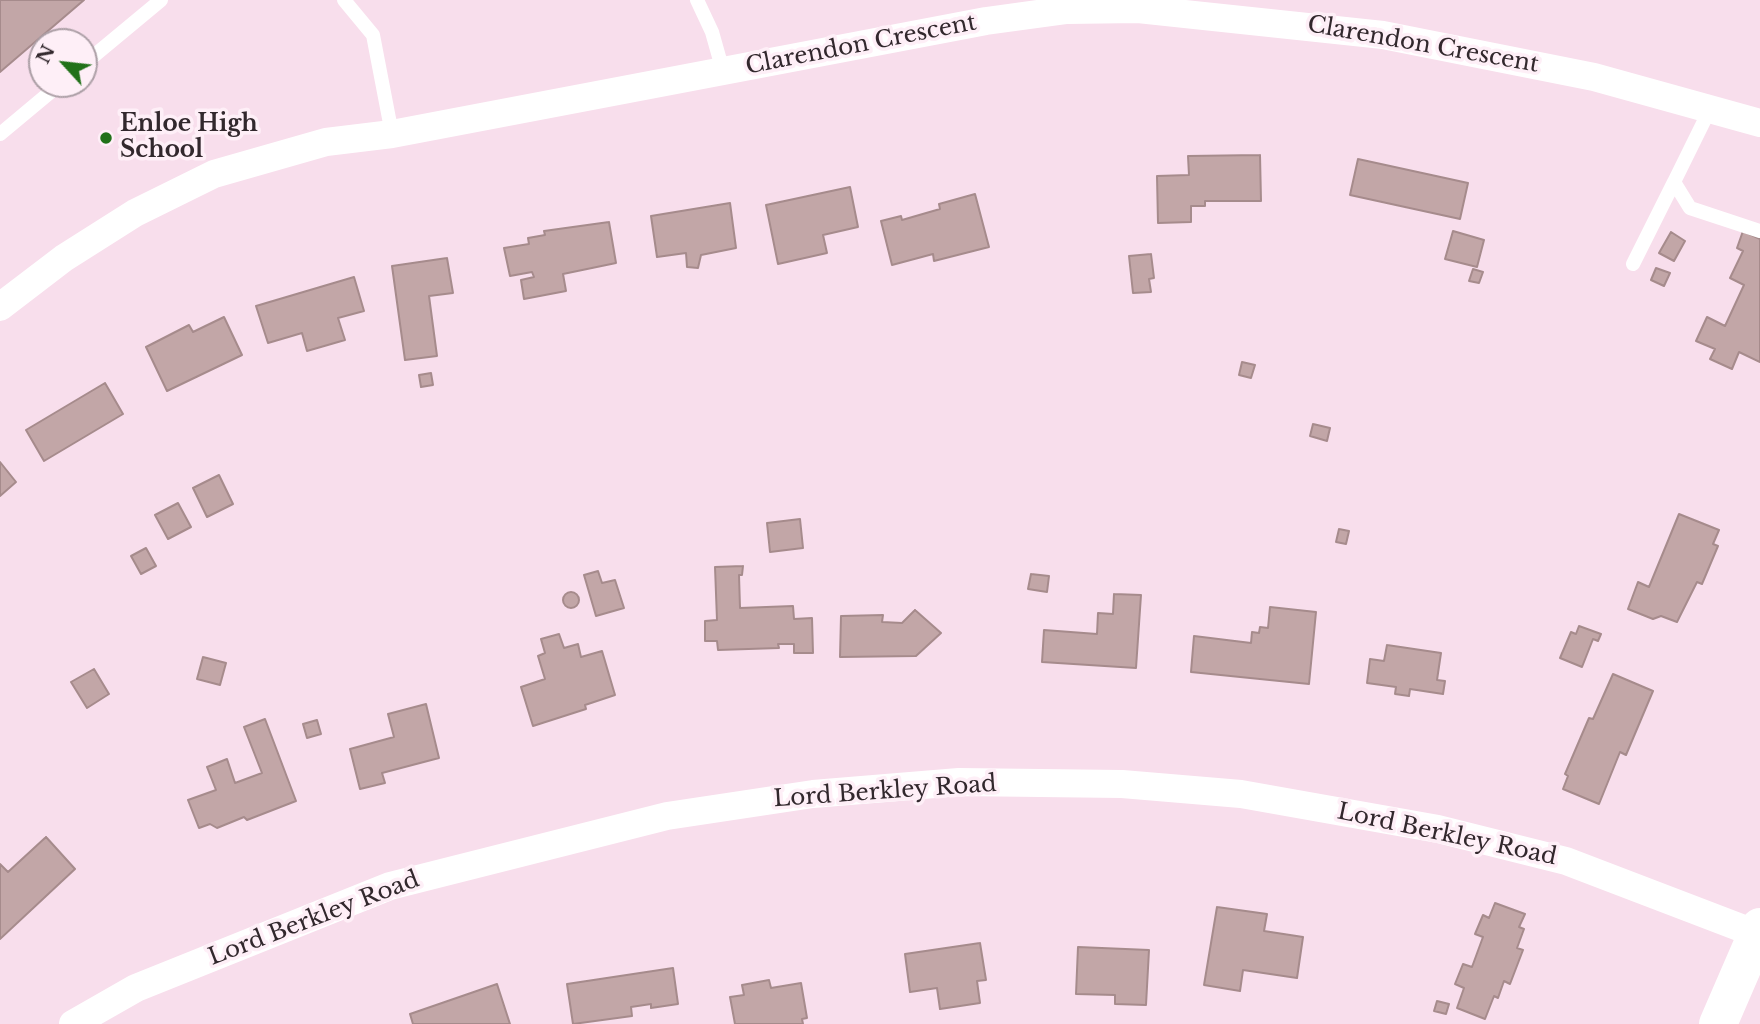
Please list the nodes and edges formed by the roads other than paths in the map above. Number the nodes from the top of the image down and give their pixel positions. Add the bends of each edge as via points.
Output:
1 (161, 0) edge
2 (344, 0) edge
3 (697, 0) edge
4 (98, 52) edge
5 (723, 71) junction
6 (43, 98) edge
7 (1711, 107) junction
8 (1760, 123) edge
9 (0, 134) edge
10 (393, 134) junction
11 (1674, 182) junction
12 (1760, 231) edge
13 (1633, 264) dead end
14 (0, 307) edge
15 (1759, 932) edge
16 (73, 1024) edge
17 (1718, 1024) edge

1 - 4 lane
2 - 10 lane via 373,35
3 - 5 lane
5 - 7 street, Clarendon Crescent via 986,21 1067,10 1138,9 1383,35 1529,62
5 - 10 street, Clarendon Crescent
6 - 9 lane
7 - 8 street, Clarendon Crescent
7 - 11 lane
10 - 14 street, Clarendon Crescent via 326,142 214,174 135,213 64,258
11 - 12 lane via 1690,208
11 - 13 lane
15 - 16 street, Lord Berkley Road via 1566,861 1438,829 1241,794 1122,784 958,782 813,794 667,817 390,886 136,988
15 - 17 main road

